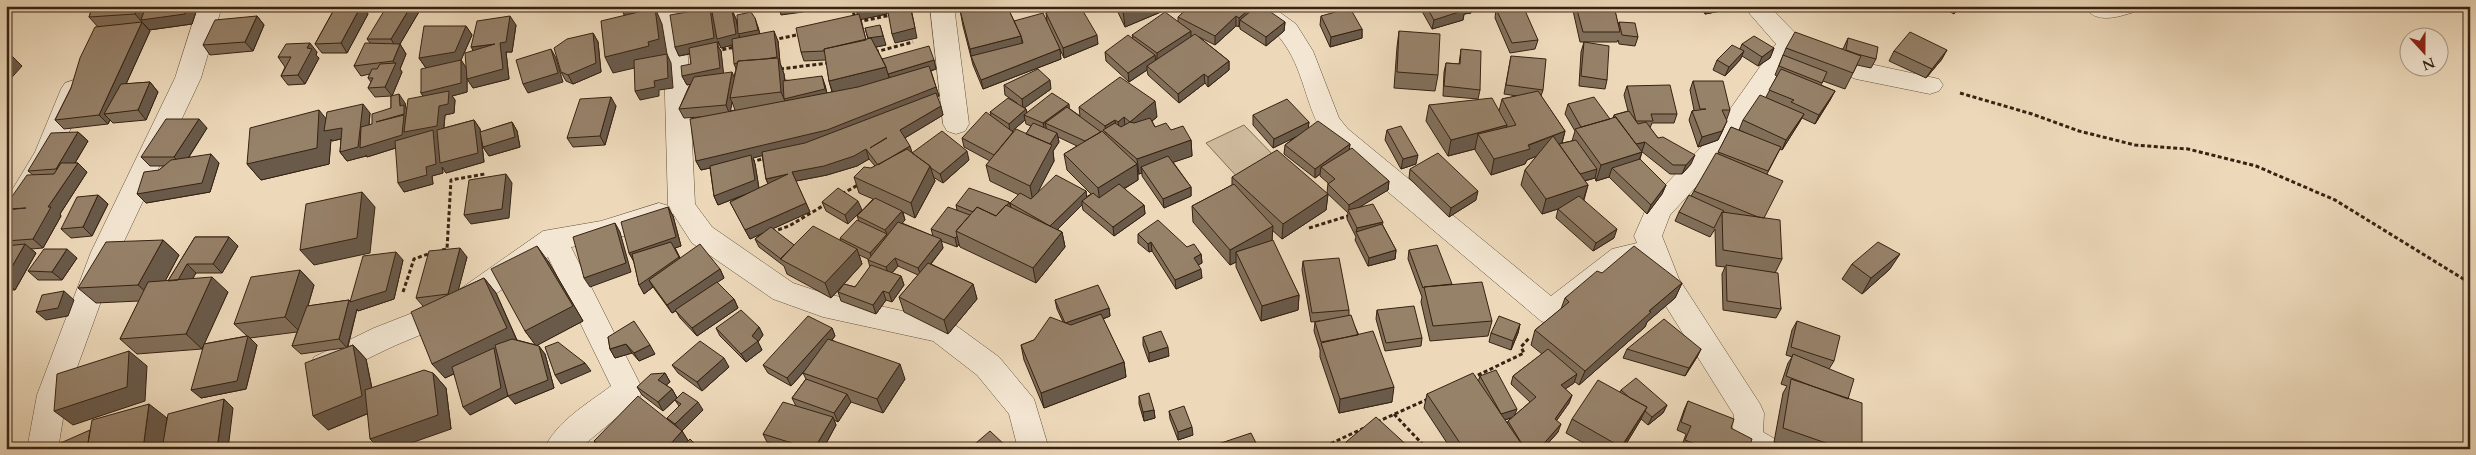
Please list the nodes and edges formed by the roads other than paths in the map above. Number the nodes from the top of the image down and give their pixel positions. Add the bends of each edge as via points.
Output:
1 (210, 6) edge
2 (669, 6) edge
3 (942, 6) edge
4 (1250, 6) edge
5 (1755, 6) edge
6 (2096, 6) edge
7 (2126, 6) edge
8 (1790, 43) junction
9 (81, 71) edge
10 (1930, 85) road end
11 (956, 124) dead end
12 (682, 206) junction
13 (6, 224) edge
14 (553, 239) junction
15 (1654, 250) junction
16 (309, 373) edge
17 (42, 449) edge
18 (559, 449) edge
19 (1034, 449) edge
20 (1764, 449) edge

1 - 17 street via 188,78 105,252 52,395
2 - 12 street via 676,58
3 - 11 street
4 - 15 street via 1276,18 1288,29 1305,58 1326,121 1339,136 1551,313 1622,257
5 - 8 street
6 - 7 street via 2107,11
8 - 10 street via 1856,70
8 - 15 street via 1718,146 1659,209 1648,236
9 - 13 street via 47,154
12 - 14 street via 601,232
12 - 19 street via 702,235 783,291 823,305 941,331 988,366 1023,408
14 - 16 street via 453,309
14 - 18 street via 628,390 574,432
15 - 20 street via 1667,284 1749,413 1747,438

